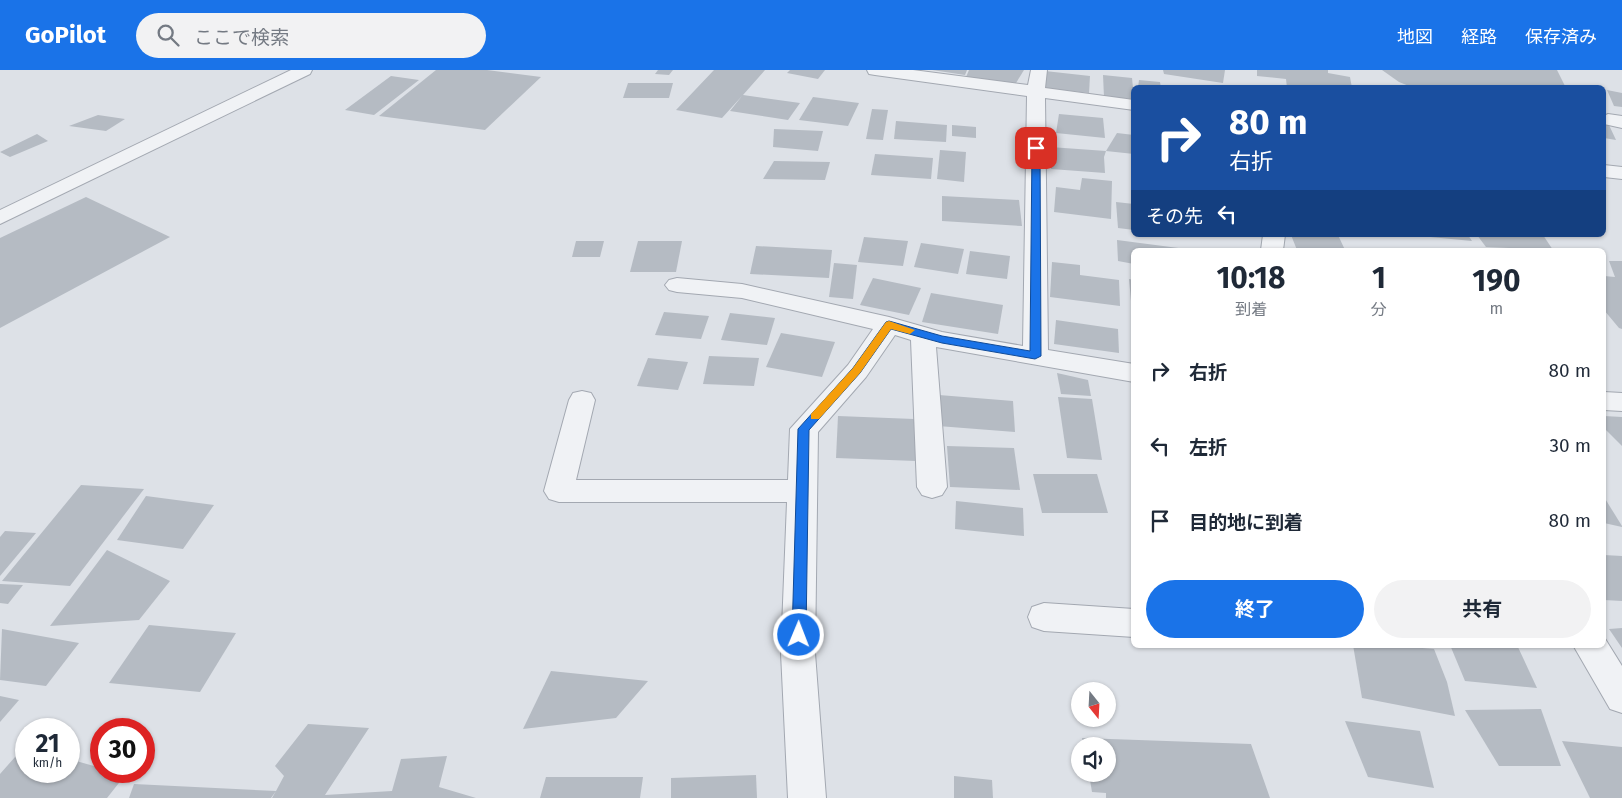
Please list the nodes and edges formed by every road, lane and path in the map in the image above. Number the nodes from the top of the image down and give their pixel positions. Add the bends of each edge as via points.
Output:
1 (304, 70) edge
2 (875, 70) edge
3 (1039, 70) edge
4 (1036, 92) junction
5 (1131, 105) edge
6 (1606, 171) edge
7 (1622, 174) edge
8 (0, 218) edge
9 (677, 285) dead end
10 (889, 324) junction
11 (923, 334) junction
12 (1035, 356) junction
13 (1131, 372) edge
14 (582, 400) dead end
15 (1606, 401) edge
16 (1622, 402) edge
17 (932, 487) dead end
18 (802, 491) junction
19 (1044, 617) dead end
20 (1131, 623) edge
21 (1592, 648) edge
22 (1622, 696) edge
23 (807, 798) edge

1 - 8 street
2 - 4 street
3 - 4 street
4 - 5 street
4 - 12 street
6 - 7 street
9 - 10 street via 742,291
10 - 11 street
10 - 18 street via 857,371 804,429
11 - 12 street
11 - 17 street
12 - 13 street
14 - 18 street via 559,491
15 - 16 street
18 - 23 street via 798,653
19 - 20 street
21 - 22 street

